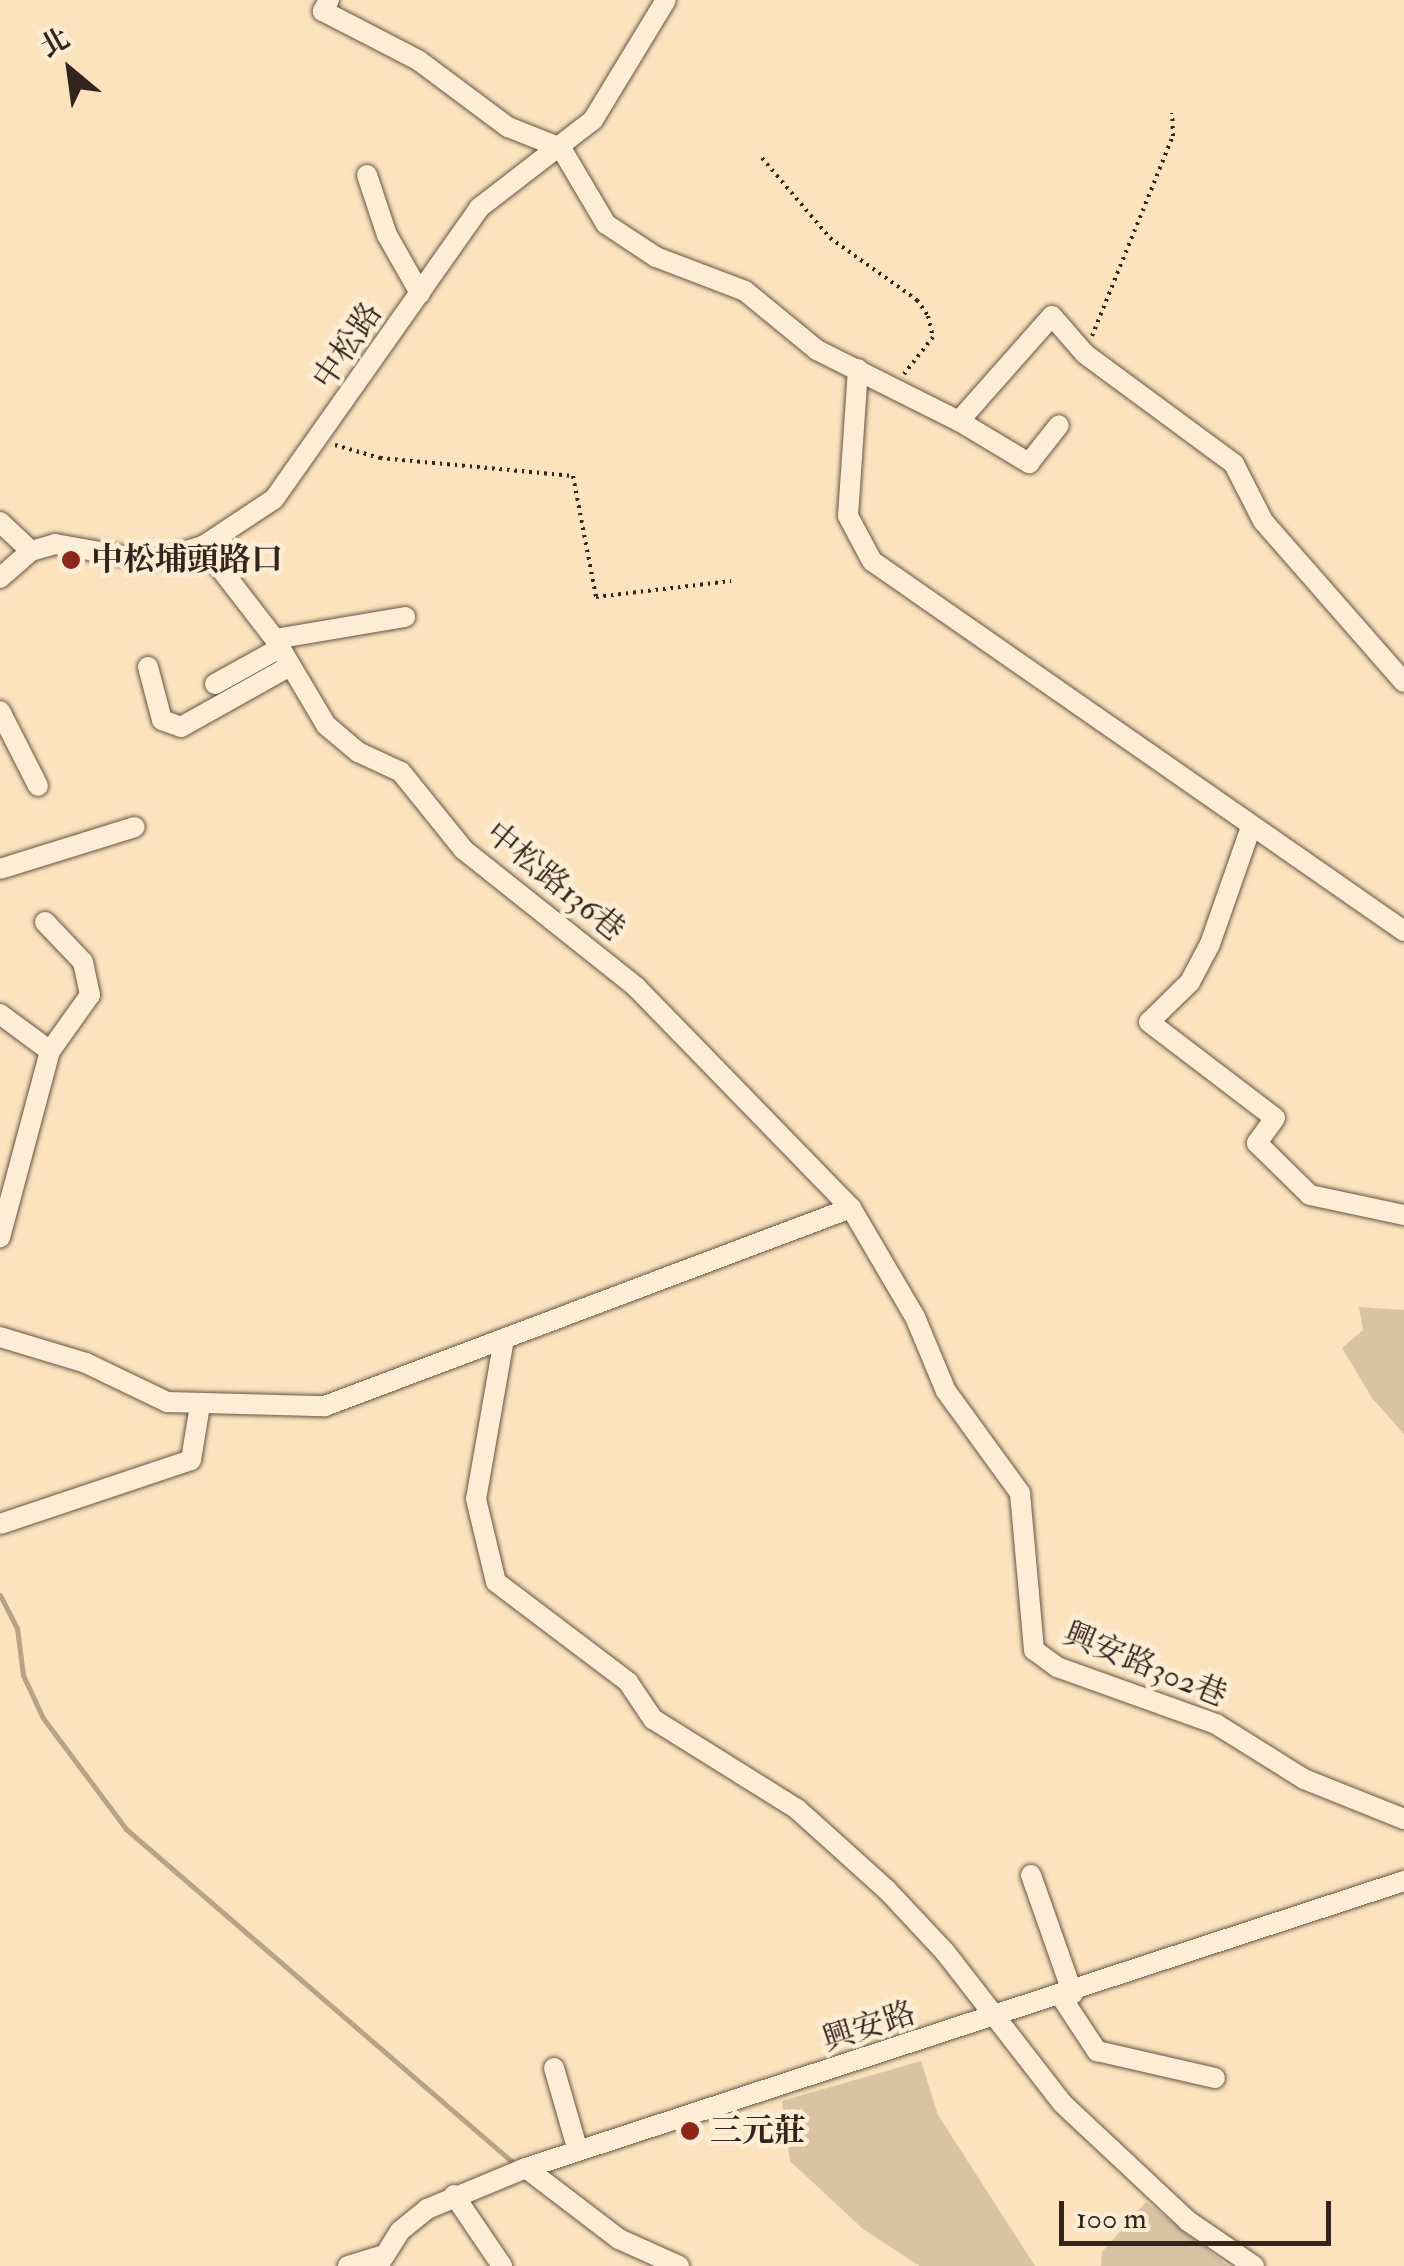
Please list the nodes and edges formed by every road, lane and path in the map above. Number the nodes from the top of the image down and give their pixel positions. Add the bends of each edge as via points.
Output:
1 (328, 0) edge
2 (666, 0) edge
3 (1172, 113) dead end
4 (561, 148) junction
5 (762, 158) dead end
6 (367, 175) dead end
7 (420, 292) junction
8 (1085, 354) junction
9 (858, 368) junction
10 (892, 385) junction
11 (959, 421) junction
12 (1059, 424) dead end
13 (320, 442) junction
14 (0, 522) edge
15 (203, 546) junction
16 (31, 551) junction
17 (0, 578) edge
18 (732, 581) dead end
19 (405, 617) dead end
20 (281, 651) junction
21 (148, 667) dead end
22 (1404, 682) edge
23 (215, 684) dead end
24 (0, 710) edge
25 (38, 786) dead end
26 (135, 827) dead end
27 (1251, 827) junction
28 (0, 869) edge
29 (45, 922) dead end
30 (1404, 931) edge
31 (0, 1014) edge
32 (50, 1051) junction
33 (850, 1208) junction
34 (1404, 1215) edge
35 (0, 1237) edge
36 (0, 1338) edge
37 (504, 1338) junction
38 (200, 1405) junction
39 (0, 1524) edge
40 (1404, 1820) edge
41 (1032, 1875) dead end
42 (1404, 1881) edge
43 (1068, 1996) junction
44 (996, 2018) junction
45 (554, 2068) dead end
46 (1215, 2078) dead end
47 (578, 2151) junction
48 (526, 2168) junction
49 (454, 2195) junction
50 (379, 2261) edge
51 (348, 2266) edge
52 (502, 2266) edge
53 (679, 2266) edge
54 (1254, 2266) edge

1 - 4 street via 323,10 418,60 508,127
2 - 4 street, 中松路 via 620,84
3 - 8 path via 1172,136
4 - 7 street, 中松路 via 479,208
4 - 9 street via 606,224 656,257 746,290 818,350
5 - 10 path via 830,238 917,300 928,316 933,337
6 - 7 street via 386,234
7 - 13 street, 中松路
8 - 11 street via 1052,316
8 - 22 street via 1234,464 1263,521
9 - 10 street
9 - 27 street via 848,516 872,561
10 - 11 street
11 - 12 street via 1028,462
13 - 15 street, 中松路 via 274,500
13 - 18 path via 380,458 573,476 596,597
14 - 16 street
15 - 16 street, 中松路 via 146,560 72,545
15 - 20 street, 中松路136巷
16 - 17 street
19 - 20 street
20 - 21 street via 182,726 162,720
20 - 23 street
20 - 33 street, 中松路136巷 via 326,725 358,752 401,772 464,850 636,987
24 - 25 street
26 - 28 street
27 - 30 street
27 - 34 street via 1210,944 1190,982 1149,1022 1275,1118 1257,1143 1310,1196
29 - 32 street via 82,962 90,995
31 - 32 street
32 - 35 street
33 - 37 street
33 - 40 street, 興安路302巷 via 914,1317 946,1391 1020,1494 1034,1650 1057,1667 1216,1724 1304,1779
36 - 38 street via 86,1362 167,1402
37 - 38 street via 325,1406
37 - 44 street via 476,1498 496,1582 628,1682 653,1718 796,1809 887,1890
38 - 39 street via 191,1460
41 - 43 street
42 - 43 street, 興安路
43 - 44 street, 興安路
43 - 46 street via 1097,2051
44 - 47 street, 興安路
44 - 54 street via 1062,2102 1188,2221
45 - 47 street
47 - 48 street, 興安路
48 - 49 street, 興安路
48 - 53 street via 619,2238
49 - 50 street, 興安路 via 400,2231
49 - 52 street
50 - 51 street

